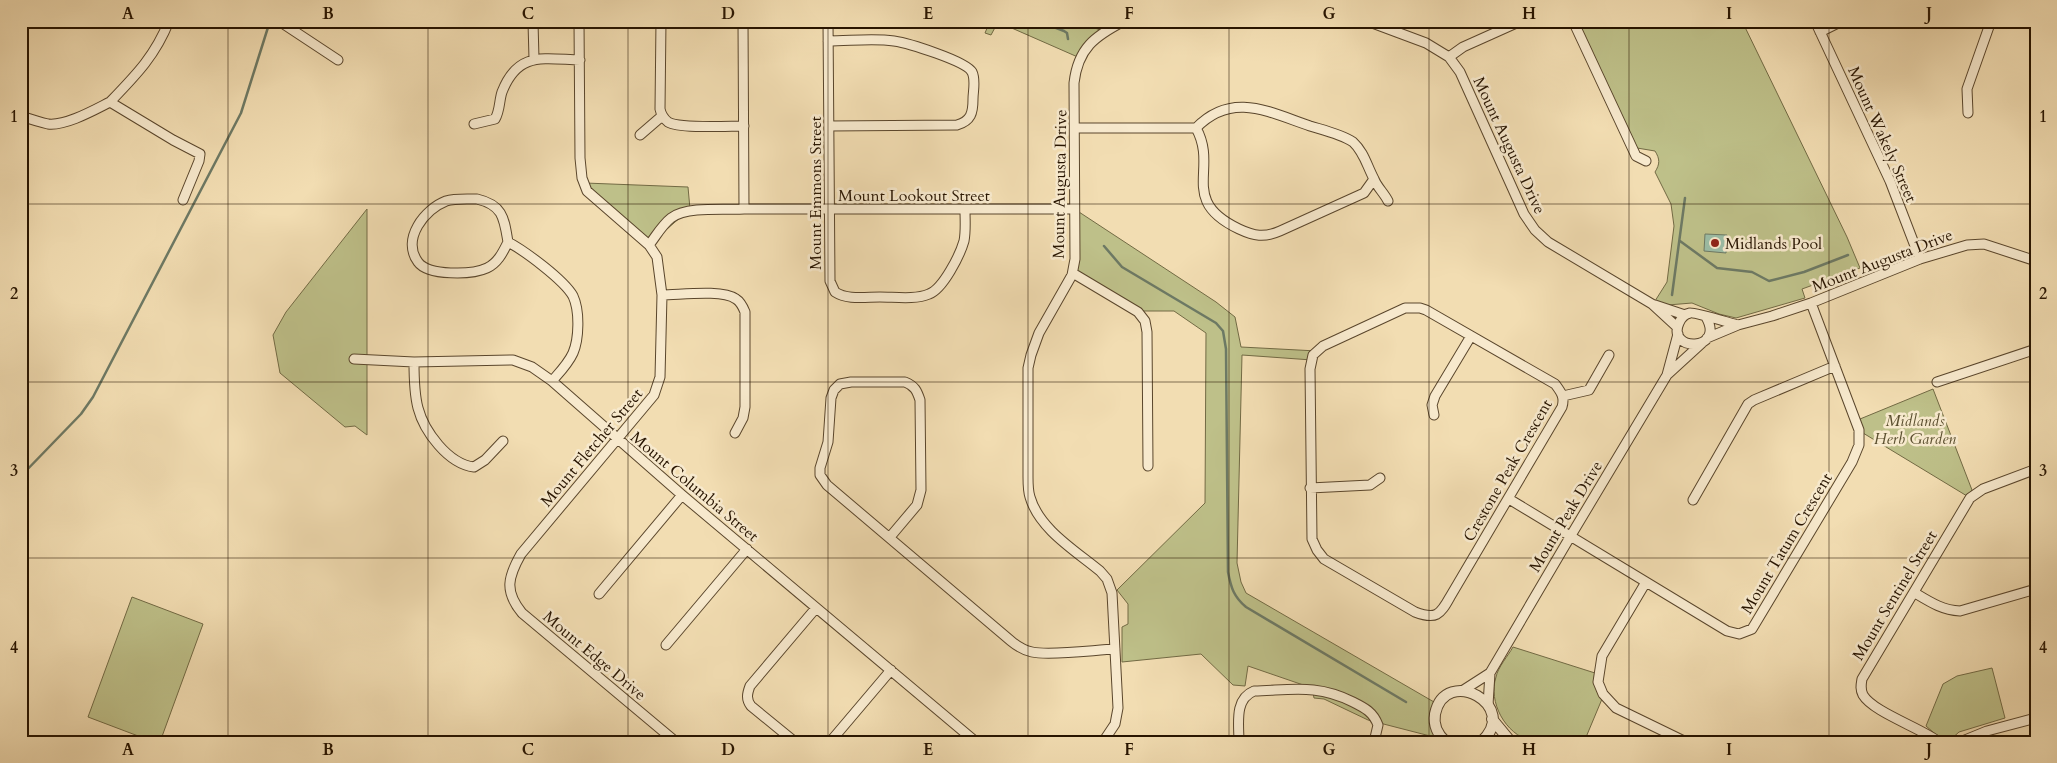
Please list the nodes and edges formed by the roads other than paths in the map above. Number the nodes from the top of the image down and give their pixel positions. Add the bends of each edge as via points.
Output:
1 (169, 21) edge
2 (279, 21) edge
3 (580, 21) edge
4 (660, 21) edge
5 (743, 21) edge
6 (828, 21) edge
7 (1124, 21) edge
8 (1367, 21) edge
9 (1520, 21) edge
10 (1573, 21) edge
11 (1815, 21) edge
12 (1842, 21) edge
13 (1991, 21) edge
14 (533, 22) edge
15 (1820, 32) junction
16 (828, 41) junction
17 (1450, 57) junction
18 (534, 58) junction
19 (338, 60) dead end
20 (580, 60) junction
21 (110, 102) junction
22 (1968, 113) dead end
23 (21, 116) edge
24 (662, 116) junction
25 (474, 124) dead end
26 (744, 126) junction
27 (829, 126) junction
28 (1076, 128) junction
29 (1196, 128) junction
30 (640, 135) dead end
31 (1646, 161) dead end
32 (1374, 179) junction
33 (183, 200) dead end
34 (1388, 201) dead end
35 (744, 209) junction
36 (1074, 209) junction
37 (830, 210) junction
38 (965, 210) junction
39 (508, 242) junction
40 (649, 245) junction
41 (2035, 259) edge
42 (1920, 260) junction
43 (1072, 275) junction
44 (662, 295) junction
45 (1812, 303) junction
46 (1652, 304) junction
47 (1685, 315) junction
48 (1706, 317) junction
49 (1738, 325) junction
50 (1678, 330) junction
51 (1471, 336) junction
52 (1704, 341) junction
53 (2036, 349) edge
54 (1609, 356) dead end
55 (354, 359) dead end
56 (414, 362) junction
57 (1835, 366) junction
58 (1667, 375) junction
59 (552, 382) junction
60 (1937, 382) dead end
61 (1563, 396) junction
62 (1434, 415) dead end
63 (735, 433) dead end
64 (617, 440) junction
65 (503, 441) dead end
66 (1148, 466) dead end
67 (2036, 469) edge
68 (1380, 478) dead end
69 (1310, 488) junction
70 (682, 495) junction
71 (1509, 499) junction
72 (1693, 500) dead end
73 (890, 537) junction
74 (1570, 537) junction
75 (747, 549) junction
76 (510, 582) joint
77 (1646, 582) junction
78 (2036, 589) edge
79 (1915, 593) junction
80 (599, 594) dead end
81 (816, 608) junction
82 (666, 645) dead end
83 (1114, 649) junction
84 (891, 670) junction
85 (1490, 673) junction
86 (1462, 691) junction
87 (1488, 705) junction
88 (2036, 718) edge
89 (1492, 719) junction
90 (1442, 739) edge
91 (676, 742) edge
92 (795, 742) edge
93 (830, 742) edge
94 (976, 742) edge
95 (1104, 742) edge
96 (1239, 742) edge
97 (1374, 742) edge
98 (1481, 742) edge
99 (1511, 742) edge
100 (1686, 742) edge
101 (1939, 742) edge
102 (1960, 742) edge

1 - 21 street via 143,69
2 - 19 street
3 - 20 street, Mount Fletcher Street
4 - 24 street
5 - 26 street
6 - 16 street, Mount Emmons Street
7 - 28 street, Mount Augusta Drive via 1092,40 1079,64 1074,83
8 - 17 street, Mount Augusta Drive via 1426,43
9 - 17 street via 1463,47
10 - 31 street via 1636,156
11 - 15 street, Mount Wakely Street
12 - 15 street
13 - 22 street via 1967,89
14 - 18 street
15 - 42 street, Mount Wakely Street via 1890,181
16 - 27 street, Mount Emmons Street
16 - 27 street via 901,42 964,65 974,79 973,112 964,123
17 - 46 street, Mount Augusta Drive via 1460,72 1524,214 1535,230 1548,242
18 - 20 street
18 - 25 street via 520,65 510,76 500,96 496,119
20 - 40 street, Mount Fletcher Street via 580,158 585,187 593,198
21 - 23 street via 58,123 49,124
21 - 33 street via 200,154
24 - 26 street via 681,125
24 - 30 street
26 - 35 street
27 - 37 street, Mount Emmons Street
28 - 29 street
28 - 36 street, Mount Augusta Drive
29 - 32 street via 1234,107 1257,108 1352,142 1364,156
29 - 32 street via 1202,146 1206,203 1226,221 1250,234 1268,236 1280,231 1364,193
32 - 34 street
35 - 37 street, Mount Lookout Street
35 - 40 street, Mount Lookout Street via 677,214
36 - 38 street, Mount Lookout Street
36 - 43 street, Mount Augusta Drive
37 - 38 street, Mount Lookout Street
37 - 38 street, Mount Emmons Street via 830,281 835,292 847,296 906,297 930,294 940,286 964,240
39 - 39 street via 503,216 488,202 477,199 448,200 436,206 419,221 413,244 414,254 424,268 433,272 465,272 487,268 496,262
39 - 59 street via 534,259 574,298 576,346
40 - 44 street, Mount Fletcher Street via 657,258
41 - 42 street, Mount Augusta Drive via 1984,244 1966,245
42 - 45 street, Mount Augusta Drive
43 - 66 street via 1138,312 1145,320
43 - 83 street, Mount Augusta Drive via 1039,332 1028,368 1029,494 1037,515 1046,525 1107,579 1112,592
44 - 63 street via 725,295 742,304 746,312 745,407
44 - 64 street, Mount Fletcher Street via 658,386
45 - 49 street, Mount Augusta Drive
45 - 57 street, Mount Tatum Crescent
46 - 47 street, Mount Augusta Drive
46 - 50 street, Mount Augusta Drive
47 - 48 street via 1692,312
47 - 50 street, Mount Peak Drive
48 - 49 street, Mount Augusta Drive
48 - 52 street via 1710,331
49 - 52 street, Mount Augusta Drive
50 - 52 street via 1681,340 1687,344
50 - 58 street, Mount Peak Drive
51 - 61 street, Crestone Peak Crescent via 1555,384
51 - 62 street via 1435,396 1432,404
51 - 69 street, Crestone Peak Crescent via 1426,310 1409,307 1318,350 1313,355 1310,370
52 - 58 street, Mount Peak Drive
53 - 60 street
54 - 61 street via 1588,390
55 - 56 street, Mount Columbia Street
56 - 59 street, Mount Columbia Street via 513,360 532,367
56 - 65 street via 418,408 425,425 448,455 460,464 474,467
57 - 72 street via 1748,404
57 - 77 street, Mount Tatum Crescent via 1859,430 1859,445 1752,629 1739,634 1727,630
58 - 74 street, Mount Peak Drive
59 - 64 street, Mount Columbia Street
61 - 71 street, Crestone Peak Crescent via 1562,407
64 - 70 street, Mount Columbia Street
64 - 76 street, Mount Fletcher Street via 521,554 512,570
67 - 79 street, Mount Sentinel Street via 1983,489 1970,498
68 - 69 street via 1370,485
69 - 71 street, Crestone Peak Crescent via 1312,539 1324,559 1427,616 1435,616 1442,611
70 - 75 street, Mount Columbia Street
70 - 80 street
71 - 74 street, Mount Tatum Crescent
73 - 73 street via 827,485 820,475 828,442 831,398 840,384 906,382 917,390 921,490 919,500
73 - 83 street via 1022,649 1046,653
74 - 77 street, Mount Tatum Crescent
74 - 85 street, Mount Peak Drive
75 - 81 street, Mount Columbia Street
75 - 82 street
76 - 91 street, Mount Edge Drive via 511,595 522,614
77 - 100 street via 1602,656 1598,682 1603,694 1616,708
78 - 79 street via 1960,611 1948,610
79 - 101 street, Mount Sentinel Street via 1868,668 1861,688 1869,702
81 - 84 street, Mount Columbia Street
81 - 92 street via 747,692 751,706
83 - 95 street, Mount Augusta Drive via 1118,708 1115,724
84 - 93 street
84 - 94 street, Mount Columbia Street
85 - 86 street, Mount Peak Drive
85 - 87 street, Mount Peak Drive
86 - 87 street via 1478,695
86 - 90 street, Mount Peak Drive via 1447,696 1439,704 1435,718
87 - 89 street, Mount Peak Drive
88 - 102 street
89 - 98 street
89 - 99 street
96 - 97 street via 1241,702 1248,693 1312,689 1345,698 1372,713 1378,725

